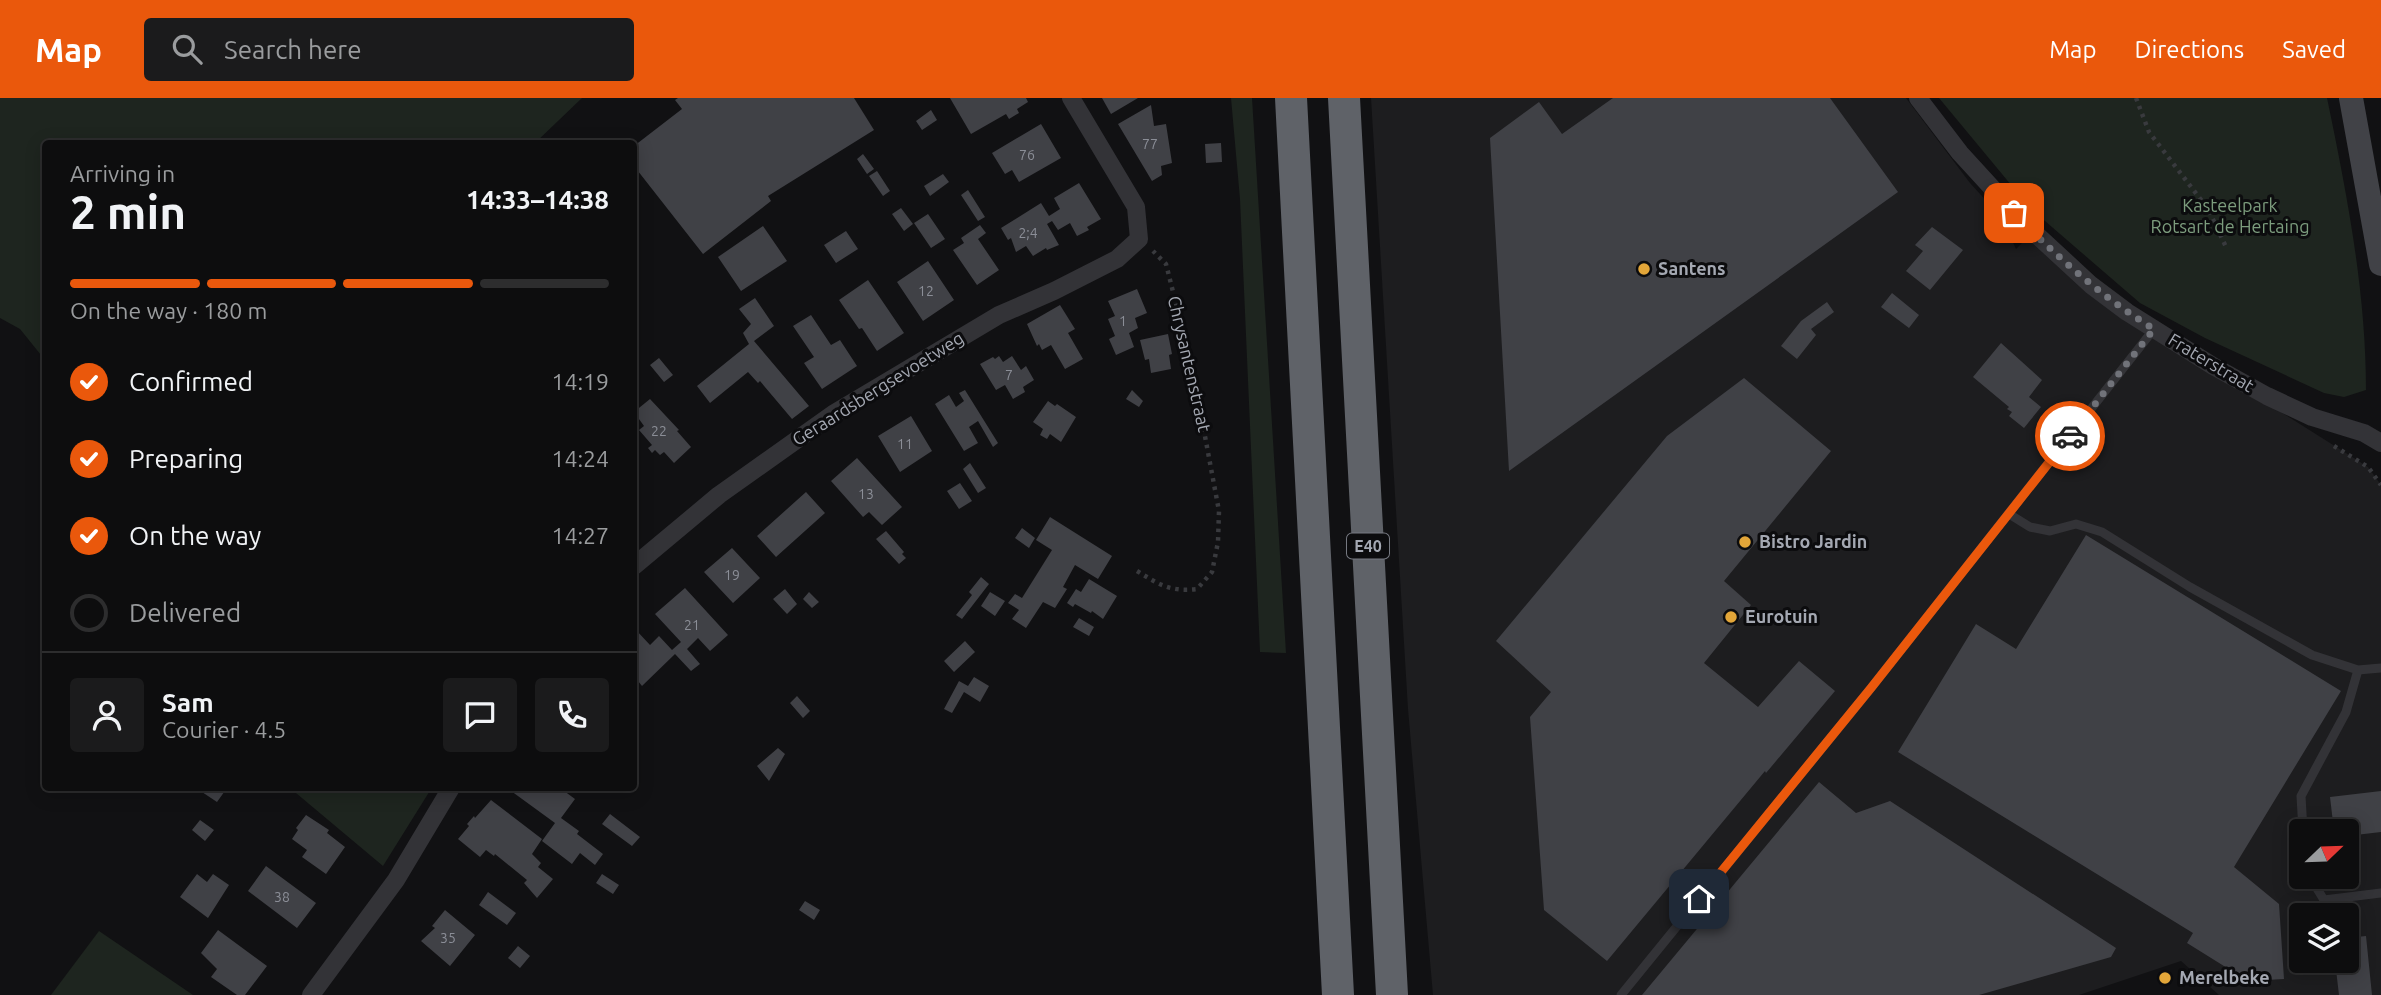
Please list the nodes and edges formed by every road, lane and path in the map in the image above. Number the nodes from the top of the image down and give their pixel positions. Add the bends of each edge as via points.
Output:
1 (1071, 98) edge
2 (1291, 98) edge
3 (1344, 98) edge
4 (1918, 98) edge
5 (2136, 98) edge
6 (2351, 98) edge
7 (1139, 239) junction
8 (2227, 247) dead end
9 (2381, 264) edge
10 (2154, 329) junction
11 (2381, 443) edge
12 (2009, 514) junction
13 (637, 563) edge
14 (1138, 571) dead end
15 (2381, 668) edge
16 (2358, 670) junction
17 (449, 791) edge
18 (2302, 819) edge
19 (2317, 889) edge
20 (2381, 892) edge
21 (311, 995) edge
22 (1338, 995) edge
23 (1392, 995) edge
24 (1621, 995) edge

1 - 7 street via 1136,206
2 - 22 highway
3 - 23 highway, E40
4 - 10 street, Fraterstraat via 1960,153 2025,224 2091,285
5 - 8 path via 2149,132 2208,209
6 - 9 main road
7 - 13 street, Geraardsbergsevoetweg via 1116,259 999,315 833,414 719,495
7 - 14 path, Chrysantenstraat via 1166,264 1192,367 1219,511 1212,572 1197,589 1163,588
10 - 11 street, Fraterstraat via 2267,396
10 - 12 lane
12 - 16 lane via 2030,527 2050,531 2077,524 2102,532 2312,655
12 - 24 lane
15 - 16 lane
16 - 18 lane via 2346,712 2301,796
17 - 21 street via 396,880
19 - 20 lane via 2324,900

